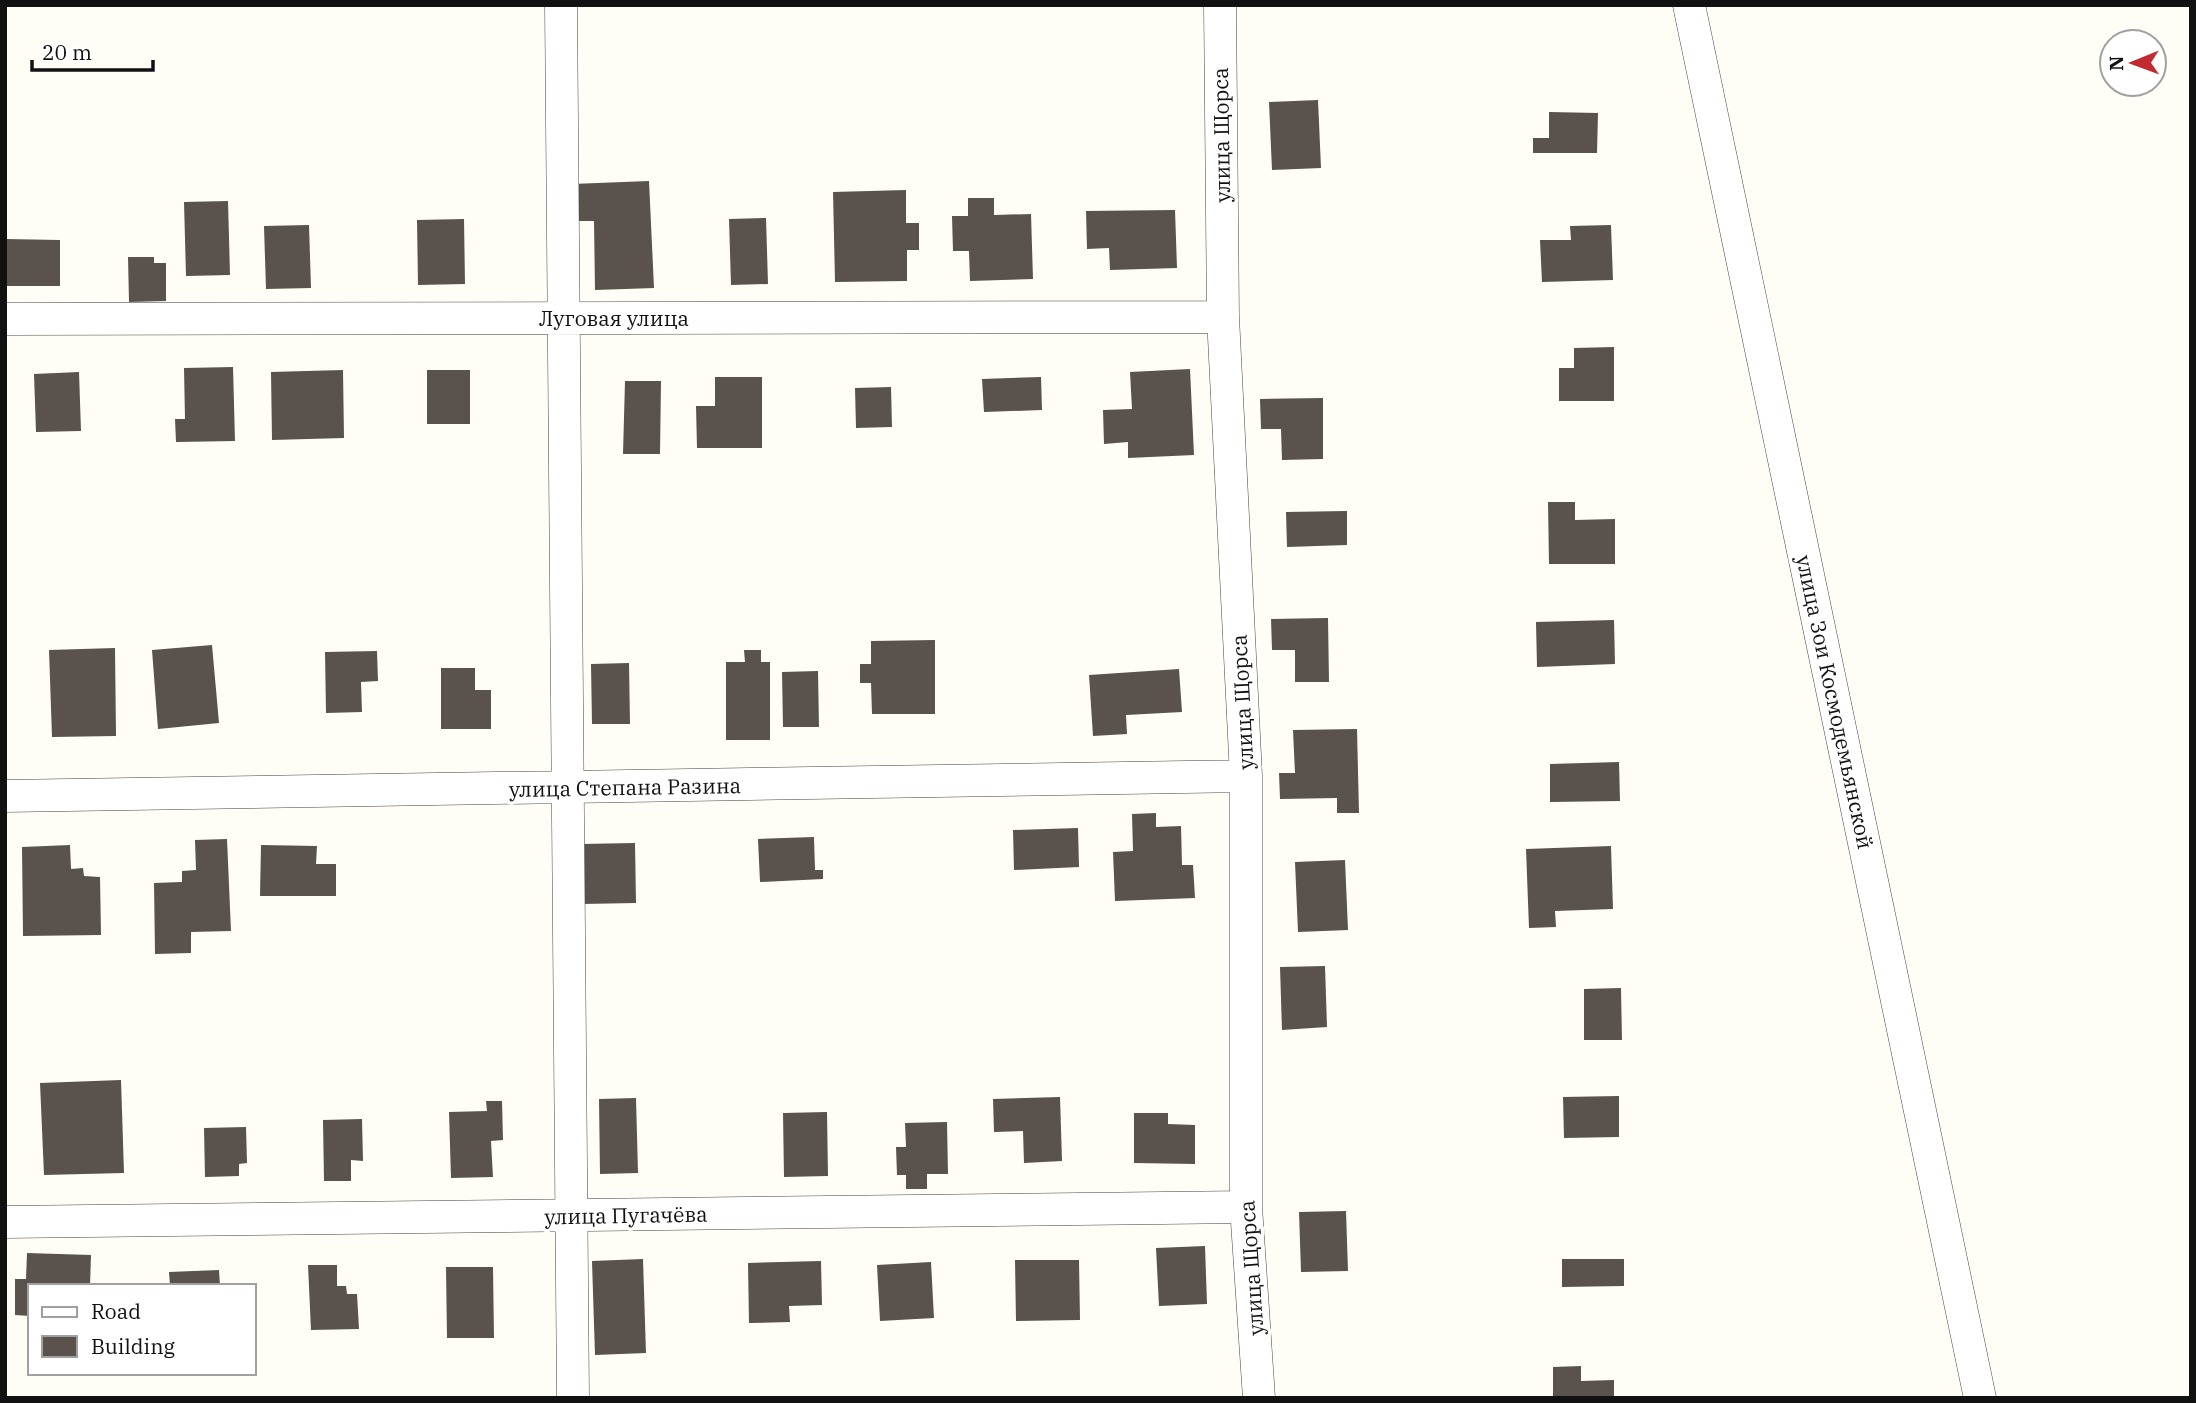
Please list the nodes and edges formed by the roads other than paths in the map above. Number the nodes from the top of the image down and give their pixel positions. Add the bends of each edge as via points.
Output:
1 (561, 5) edge
2 (1220, 5) edge
3 (1689, 5) edge
4 (1223, 317) junction
5 (564, 318) junction
6 (5, 319) edge
7 (1246, 776) junction
8 (568, 788) junction
9 (5, 796) edge
10 (1246, 1207) junction
11 (571, 1216) junction
12 (5, 1222) edge
13 (573, 1398) edge
14 (1259, 1398) edge
15 (1980, 1398) edge

1 - 5 street
2 - 4 street, улица Щорса
3 - 15 street, улица Зои Космодемьянской
4 - 5 street, Луговая улица
4 - 7 street, улица Щорса
5 - 6 street, Луговая улица
5 - 8 street
7 - 8 street, улица Степана Разина
7 - 10 street, улица Щорса
8 - 9 street, улица Степана Разина
8 - 11 street
10 - 11 street, улица Пугачёва
10 - 14 street, улица Щорса
11 - 12 street, улица Пугачёва
11 - 13 street

